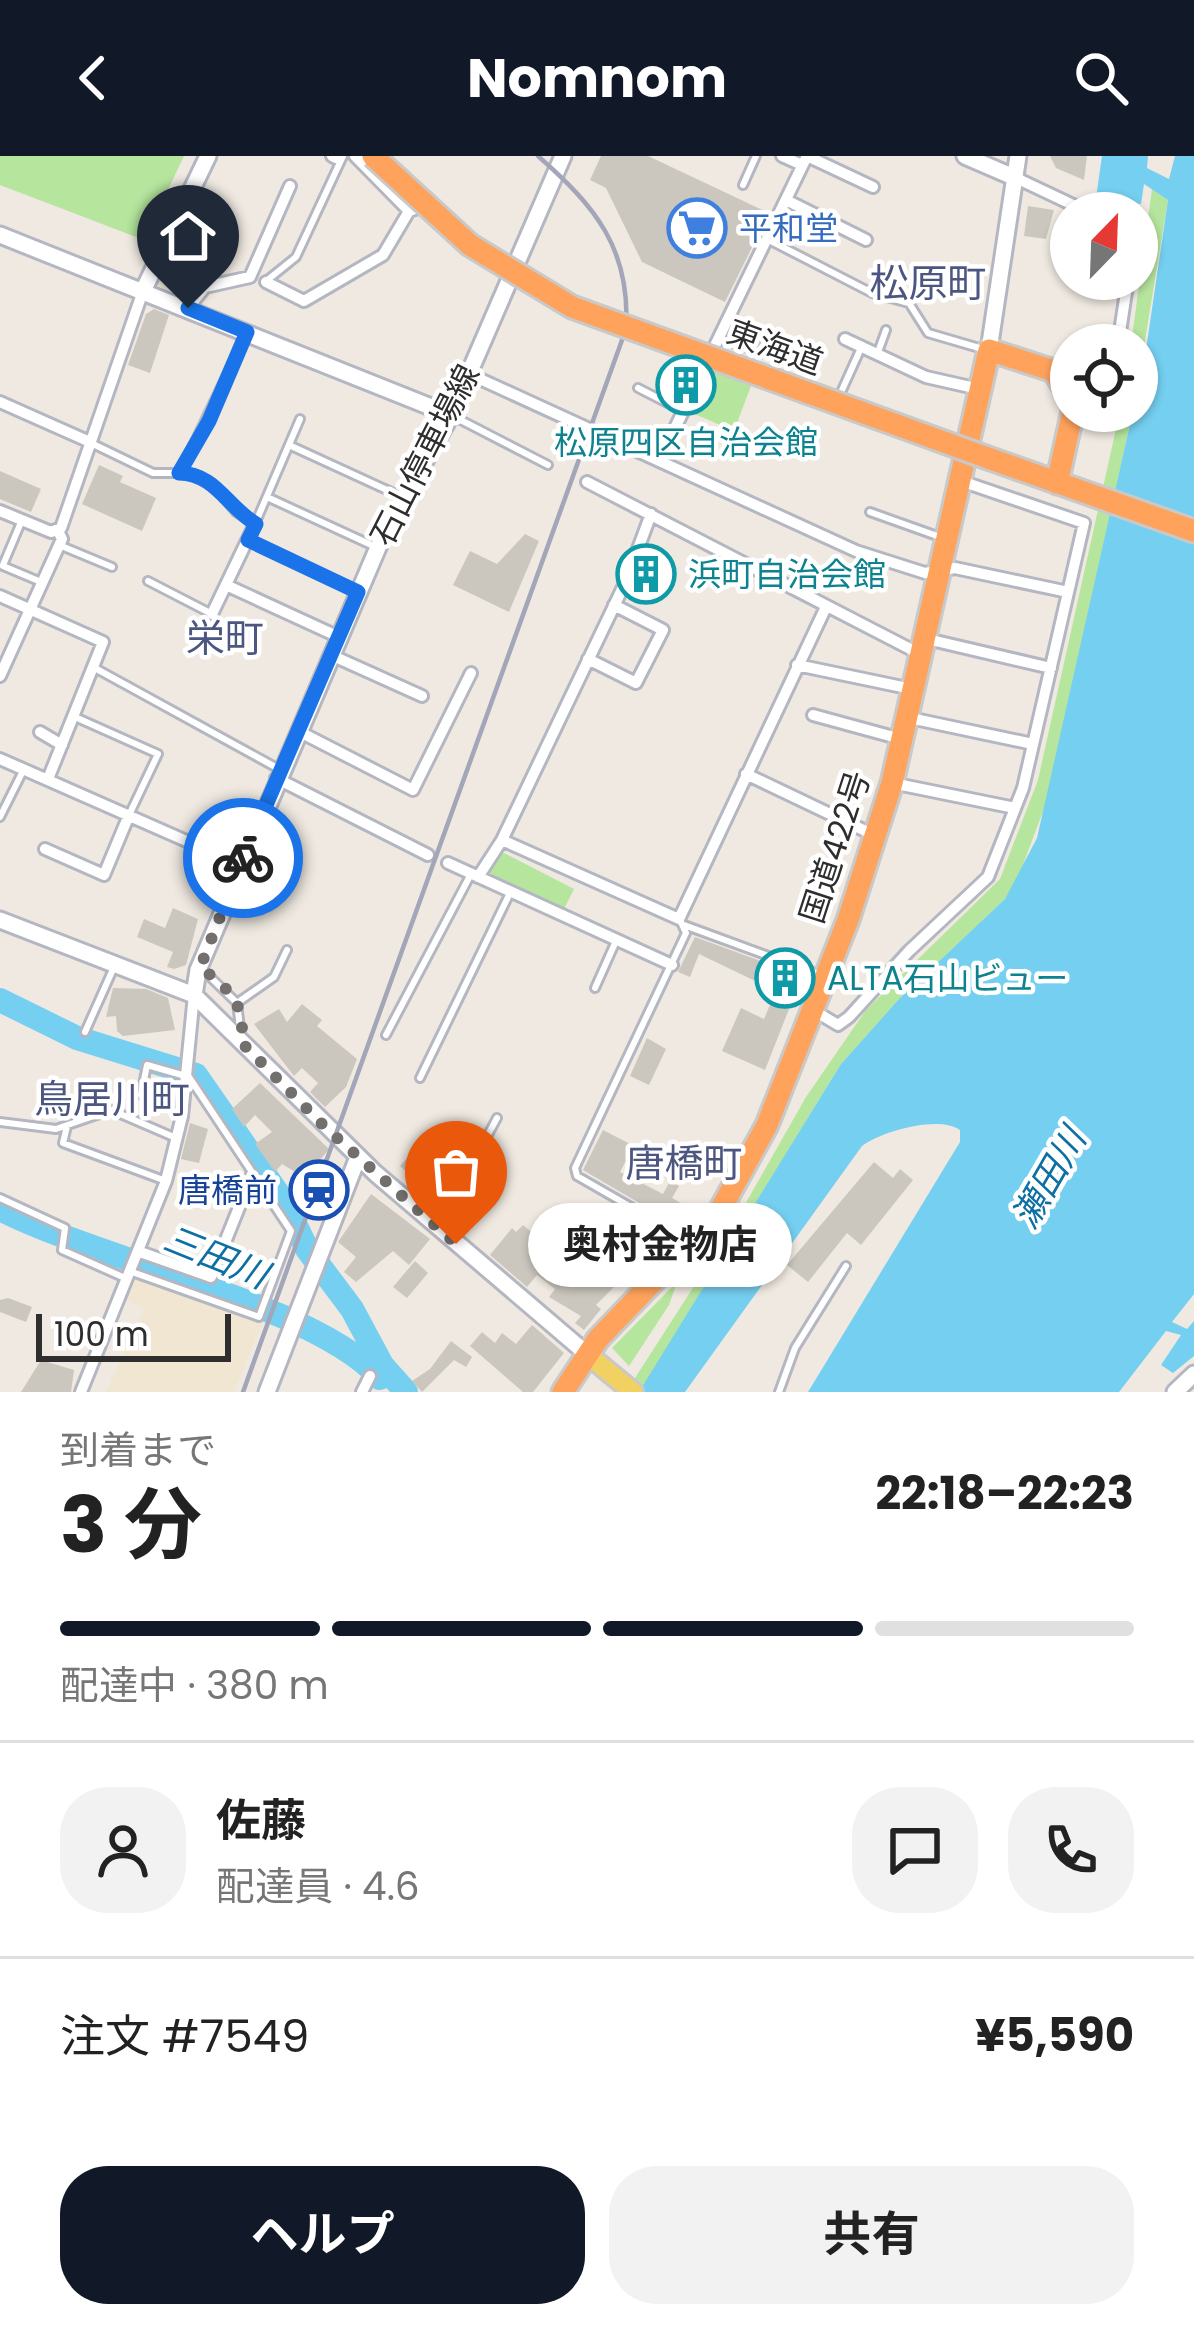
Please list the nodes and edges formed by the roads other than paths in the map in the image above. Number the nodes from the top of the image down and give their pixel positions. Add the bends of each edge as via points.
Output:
1 (208, 156) edge
2 (355, 156) edge
3 (373, 156) edge
4 (390, 156) edge
5 (563, 156) edge
6 (756, 156) edge
7 (782, 156) edge
8 (965, 156) edge
9 (1018, 156) edge
10 (337, 157) edge
11 (805, 159) edge
12 (1016, 178) junction
13 (743, 185) dead end
14 (290, 186) dead end
15 (872, 187) dead end
16 (1050, 194) edge
17 (786, 200) junction
18 (414, 207) junction
19 (0, 235) edge
20 (766, 239) junction
21 (866, 240) dead end
22 (511, 272) junction
23 (264, 282) joint
24 (143, 291) junction
25 (188, 308) junction
26 (886, 330) dead end
27 (247, 332) junction
28 (845, 339) dead end
29 (861, 348) junction
30 (989, 350) junction
31 (876, 356) junction
32 (710, 359) junction
33 (1050, 369) edge
34 (469, 374) junction
35 (638, 388) dead end
36 (982, 390) junction
37 (0, 402) edge
38 (836, 404) junction
39 (681, 410) junction
40 (452, 415) junction
41 (300, 419) dead end
42 (1068, 432) edge
43 (90, 442) junction
44 (289, 445) junction
45 (978, 454) junction
46 (659, 461) junction
47 (548, 465) dead end
48 (179, 473) junction
49 (961, 481) junction
50 (586, 482) dead end
51 (1057, 483) junction
52 (267, 496) junction
53 (404, 498) junction
54 (0, 511) edge
55 (870, 512) dead end
56 (651, 514) junction
57 (22, 520) junction
58 (256, 524) junction
59 (1194, 531) edge
60 (58, 538) junction
61 (949, 539) junction
62 (248, 540) junction
63 (377, 548) junction
64 (2, 565) edge
65 (112, 567) dead end
66 (942, 571) junction
67 (148, 581) dead end
68 (42, 583) junction
69 (226, 586) junction
70 (358, 592) junction
71 (1068, 592) junction
72 (0, 596) edge
73 (614, 605) junction
74 (826, 607) junction
75 (30, 610) junction
76 (212, 614) joint
77 (339, 637) junction
78 (925, 647) junction
79 (331, 655) junction
80 (588, 659) junction
81 (797, 665) junction
82 (92, 667) junction
83 (1051, 668) junction
84 (1, 672) edge
85 (471, 673) dead end
86 (916, 690) junction
87 (422, 696) dead end
88 (813, 715) dead end
89 (74, 716) junction
90 (907, 729) junction
91 (297, 730) junction
92 (40, 732) dead end
93 (1033, 744) junction
94 (62, 746) junction
95 (0, 759) edge
96 (24, 769) junction
97 (278, 774) junction
98 (746, 775) junction
99 (48, 779) junction
100 (892, 783) junction
101 (1016, 808) junction
102 (129, 815) junction
103 (0, 817) edge
104 (876, 836) junction
105 (502, 840) junction
106 (45, 849) dead end
107 (428, 854) dead end
108 (448, 863) dead end
109 (241, 865) junction
110 (475, 876) junction
111 (510, 892) junction
112 (0, 920) edge
113 (681, 922) junction
114 (616, 941) junction
115 (287, 950) dead end
116 (116, 964) junction
117 (672, 965) junction
118 (200, 968) junction
119 (826, 978) junction
120 (595, 988) dead end
121 (194, 995) junction
122 (237, 1003) junction
123 (813, 1010) junction
124 (85, 1032) dead end
125 (386, 1035) dead end
126 (240, 1041) junction
127 (183, 1071) junction
128 (420, 1078) dead end
129 (140, 1095) dead end
130 (497, 1118) dead end
131 (0, 1122) edge
132 (68, 1126) junction
133 (176, 1138) junction
134 (358, 1157) junction
135 (252, 1174) junction
136 (166, 1180) junction
137 (0, 1198) edge
138 (429, 1221) junction
139 (693, 1242) junction
140 (139, 1254) junction
141 (846, 1266) dead end
142 (131, 1274) junction
143 (587, 1354) junction
144 (1194, 1375) edge
145 (370, 1376) dead end
146 (81, 1392) edge
147 (267, 1392) edge
148 (362, 1392) edge
149 (563, 1392) edge
150 (633, 1392) edge
151 (778, 1392) edge
152 (1175, 1392) edge

1 - 24 main road
2 - 18 street
3 - 45 highway, 東海道, bridge via 470,245 572,307
4 - 18 street
5 - 22 main road, 石山停車場線
6 - 13 lane
7 - 11 street
8 - 12 main road
9 - 12 main road
10 - 23 lane via 296,257
11 - 15 street
11 - 17 street
12 - 16 street
12 - 30 main road
14 - 25 street via 250,277 205,287
17 - 20 street
17 - 21 street
18 - 22 street
18 - 23 street via 383,255 304,301
19 - 24 main road
20 - 30 lane via 872,293 904,300 928,333
20 - 32 street
22 - 32 street via 581,311
22 - 34 main road, 石山停車場線
24 - 25 main road
24 - 43 street
25 - 27 main road
26 - 31 lane
27 - 40 main road
27 - 48 lane
28 - 29 street
29 - 31 street
29 - 38 lane
30 - 33 highway
30 - 36 highway, 国道422号
31 - 36 street
32 - 38 street
32 - 39 street
34 - 40 main road, 石山停車場線
34 - 46 street
35 - 39 lane
36 - 45 highway, 国道422号
37 - 43 street
38 - 45 street
39 - 46 street
40 - 47 lane
40 - 53 main road, 石山停車場線
41 - 44 lane
42 - 51 highway
43 - 48 lane via 145,471
43 - 60 street
44 - 52 lane
44 - 53 lane
45 - 49 highway, 国道422号
45 - 51 highway, 東海道
46 - 66 street via 856,551
48 - 58 lane via 218,487
49 - 61 highway, 国道422号
49 - 71 street via 1084,523
50 - 56 street
51 - 59 highway, 東海道
52 - 58 lane
52 - 63 lane
53 - 63 main road, 石山停車場線
54 - 57 street
55 - 61 lane
56 - 73 street
56 - 74 street
57 - 60 street
57 - 64 lane
58 - 62 street
60 - 65 lane
60 - 68 street
61 - 66 highway, 国道422号
62 - 69 street
62 - 70 lane
63 - 70 main road, 石山停車場線
64 - 68 lane
66 - 71 street
66 - 78 highway, 国道422号
67 - 76 lane
68 - 75 street
69 - 76 street
69 - 77 street
70 - 77 main road, 石山停車場線
71 - 83 street
72 - 75 street
73 - 80 street
73 - 80 street via 663,630 636,683
74 - 78 street
74 - 81 street
75 - 82 street via 103,642
75 - 84 street
77 - 79 main road, 石山停車場線
78 - 83 street
78 - 86 highway, 国道422号
79 - 87 street
79 - 91 main road, 石山停車場線
80 - 105 street
81 - 86 street
81 - 98 street
82 - 89 street
82 - 97 lane
83 - 93 street
85 - 91 street via 413,790
86 - 90 highway, 国道422号
88 - 90 street
89 - 94 street
89 - 102 lane via 158,754
90 - 93 street
90 - 100 highway, 国道422号
91 - 97 main road, 石山停車場線
92 - 94 street
93 - 101 street
94 - 99 street
95 - 96 street
96 - 99 street
96 - 103 lane
97 - 107 street
97 - 109 main road, 石山停車場線
98 - 104 street
98 - 113 street
99 - 102 street
100 - 101 street
100 - 104 highway, 国道422号
101 - 123 street via 988,877 849,1018 838,1024
102 - 106 street via 104,875
102 - 109 street
104 - 119 highway, 国道422号
105 - 110 street
105 - 113 street
108 - 110 street
109 - 118 main road, 石山停車場線
110 - 111 street
110 - 125 lane
111 - 114 street
111 - 128 lane
112 - 116 main road
113 - 117 lane via 686,933
113 - 119 lane
114 - 117 street
114 - 120 lane
115 - 122 lane via 274,976
116 - 121 main road
116 - 124 lane
117 - 139 lane via 575,1173
118 - 121 main road, 石山停車場線
118 - 122 lane
119 - 123 highway, 国道422号
121 - 126 main road
121 - 127 street
122 - 126 lane
123 - 139 highway, 国道422号 via 752,1159
126 - 134 main road
127 - 129 lane via 147,1065
127 - 133 street
127 - 135 lane via 234,1136
130 - 138 lane via 464,1179
131 - 132 lane
132 - 133 lane via 110,1110
132 - 136 lane via 63,1143
133 - 136 street
134 - 138 main road
134 - 147 main road
135 - 140 street via 211,1277
135 - 142 lane via 291,1231 261,1310
136 - 140 street
137 - 142 lane via 64,1230 62,1250
138 - 143 main road
139 - 143 highway, 国道422号
140 - 142 street
141 - 151 lane
142 - 146 street
143 - 149 highway, 国道422号
143 - 150 main road
144 - 152 main road
145 - 148 street

